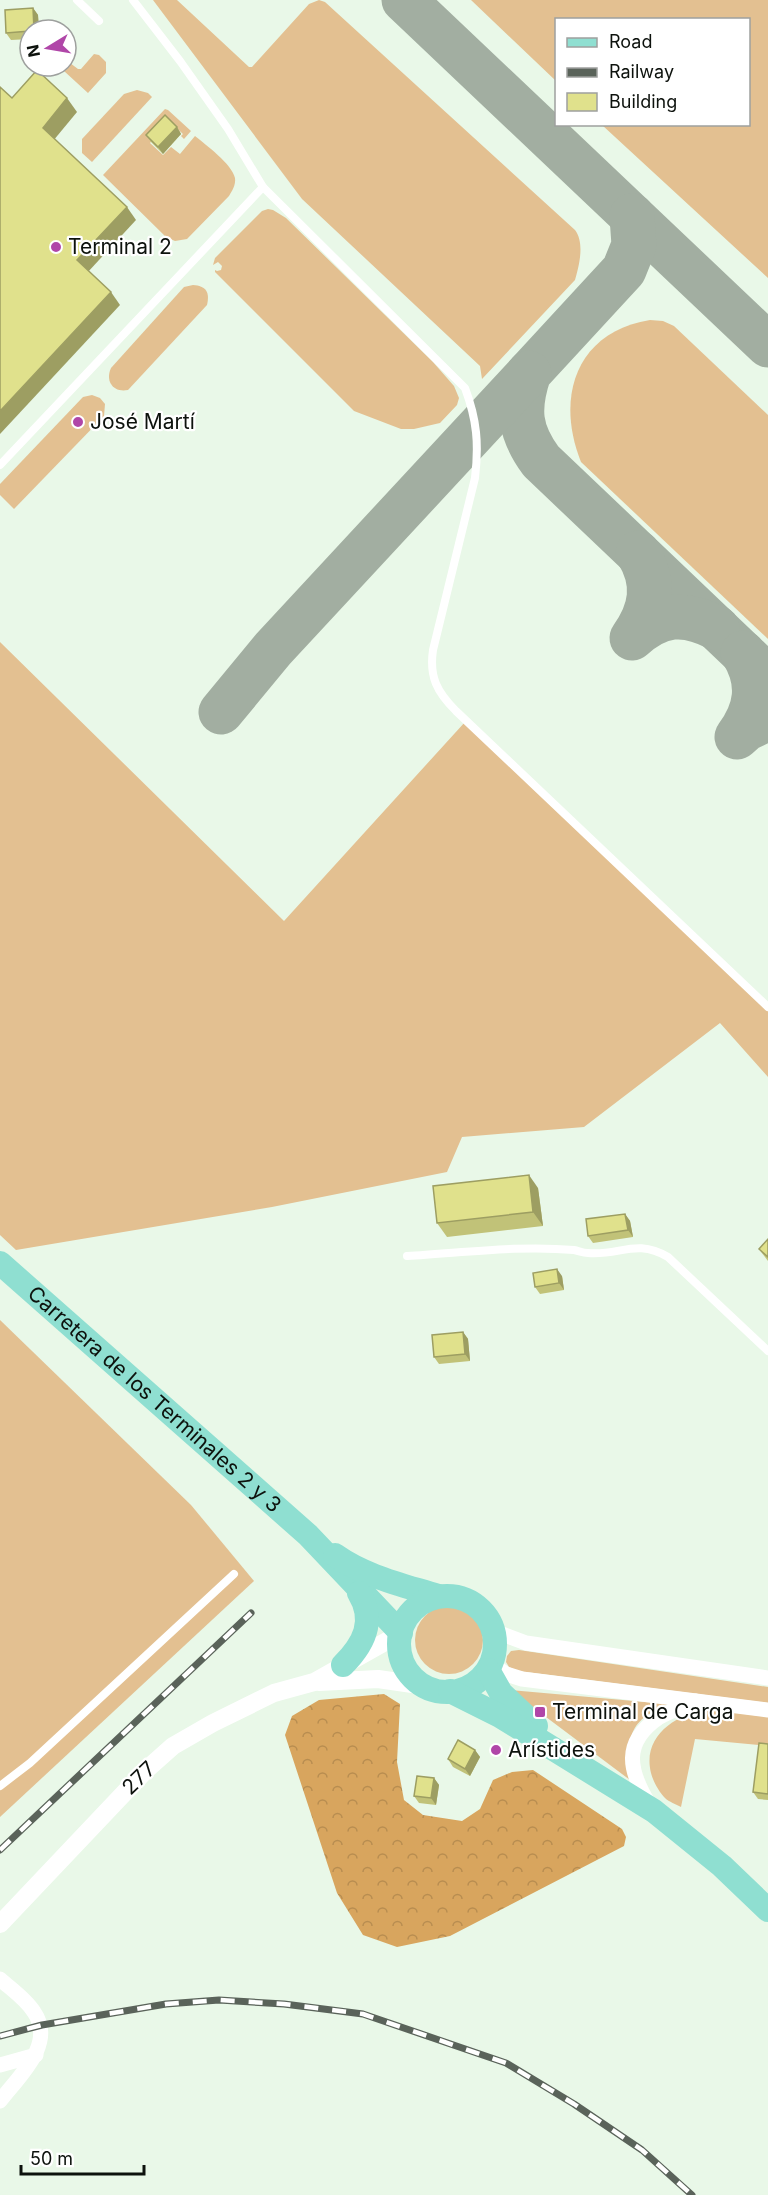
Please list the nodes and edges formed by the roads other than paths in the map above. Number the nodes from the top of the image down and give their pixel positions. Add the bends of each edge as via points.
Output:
1 (77, 0) edge
2 (133, 0) edge
3 (99, 21) dead end
4 (263, 187) junction
5 (0, 465) edge
6 (768, 1007) edge
7 (407, 1256) dead end
8 (0, 1263) edge
9 (768, 1351) edge
10 (308, 1535) junction
11 (234, 1574) dead end
12 (353, 1583) junction
13 (438, 1596) junction
14 (495, 1631) junction
15 (401, 1633) junction
16 (343, 1665) junction
17 (490, 1667) junction
18 (768, 1678) edge
19 (314, 1682) junction
20 (426, 1686) junction
21 (450, 1691) junction
22 (698, 1701) junction
23 (768, 1710) edge
24 (575, 1761) junction
25 (0, 1786) edge
26 (654, 1811) junction
27 (768, 1910) edge
28 (0, 1924) edge
29 (0, 1979) edge
30 (36, 2055) junction
31 (0, 2065) edge
32 (0, 2101) edge

1 - 3 lane
2 - 4 lane via 228,129
4 - 5 lane
4 - 6 lane via 465,388 475,412 475,478 432,657 437,690
7 - 9 lane via 521,1250 589,1253 649,1248 668,1257
8 - 10 main road, Carretera de los Terminales 2 y 3
10 - 12 main road, Carretera de los Terminales 2 y 3
10 - 13 main road, Carretera de los Terminales 2 y 3 via 348,1564
11 - 25 lane via 30,1763
12 - 15 main road, Carretera de los Terminales 2 y 3
12 - 16 main road via 367,1610 367,1622 362,1642
13 - 14 main road via 455,1596 471,1602
13 - 15 main road via 418,1605
14 - 17 main road
14 - 18 street via 526,1642
15 - 16 street, 277
15 - 20 main road via 399,1644 404,1664
16 - 19 street, 277
17 - 21 main road via 472,1684
17 - 22 street via 522,1679
17 - 24 main road via 501,1693
19 - 20 street, 277 via 378,1679
19 - 28 street, 277 via 274,1693 173,1746
20 - 21 main road
21 - 24 main road
22 - 23 street
22 - 26 street via 658,1718 639,1735 632,1760 636,1783
24 - 26 main road
26 - 27 main road via 722,1866
29 - 30 street via 33,2009 42,2025
30 - 31 street
30 - 32 street

